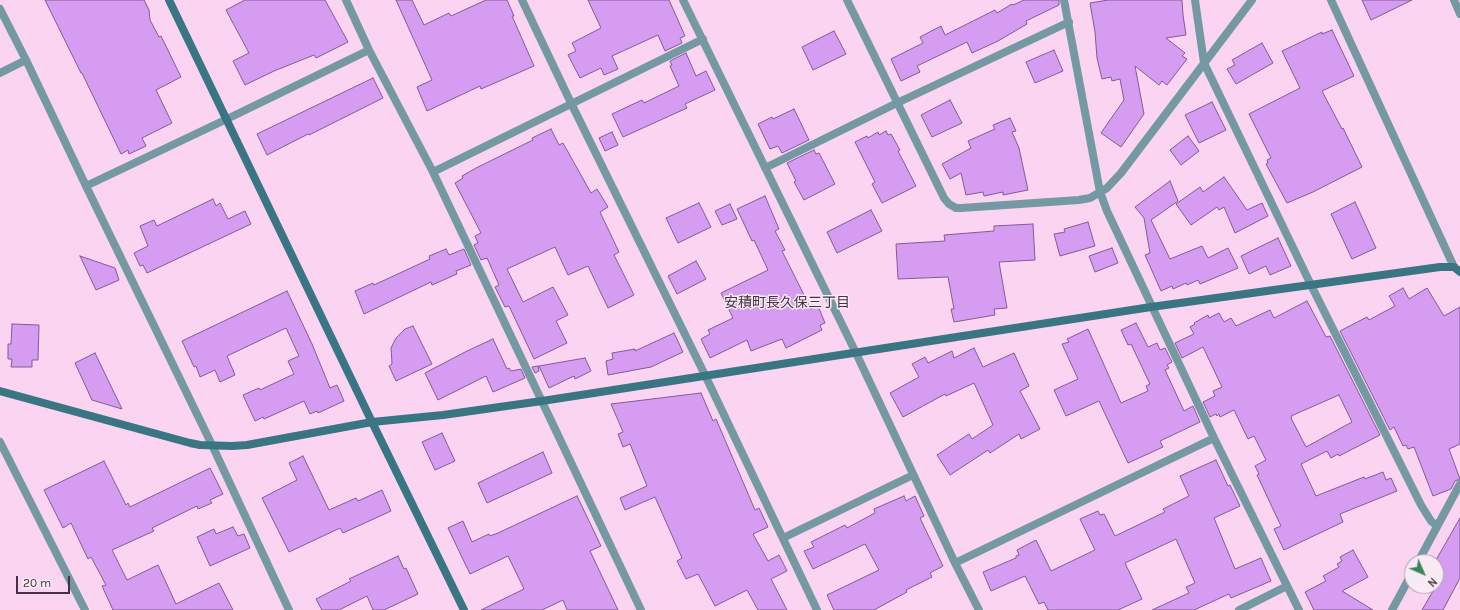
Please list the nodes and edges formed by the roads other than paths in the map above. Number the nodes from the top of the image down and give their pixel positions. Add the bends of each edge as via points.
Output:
1 (169, 0) edge
2 (346, 0) edge
3 (522, 0) edge
4 (683, 0) edge
5 (848, 0) edge
6 (1064, 0) edge
7 (1196, 0) edge
8 (1252, 0) edge
9 (1330, 0) edge
10 (1454, 0) edge
11 (0, 9) edge
12 (1460, 14) edge
13 (1069, 22) junction
14 (703, 40) junction
15 (369, 50) junction
16 (26, 60) junction
17 (1204, 63) junction
18 (0, 73) edge
19 (571, 103) junction
20 (896, 103) junction
21 (227, 119) junction
22 (765, 168) junction
23 (433, 172) junction
24 (86, 186) junction
25 (1100, 192) junction
26 (1457, 269) edge
27 (1311, 286) junction
28 (1151, 307) junction
29 (856, 353) junction
30 (705, 375) junction
31 (0, 391) edge
32 (542, 401) junction
33 (372, 422) junction
34 (1214, 438) junction
35 (0, 442) edge
36 (212, 446) junction
37 (913, 475) junction
38 (1460, 484) edge
39 (1437, 526) junction
40 (783, 538) junction
41 (1422, 554) edge
42 (955, 563) junction
43 (1287, 586) junction
44 (1404, 588) edge
45 (85, 610) edge
46 (290, 610) edge
47 (464, 610) edge
48 (641, 610) edge
49 (817, 610) edge
50 (979, 610) edge
51 (1239, 610) edge
52 (1299, 610) edge
53 (1392, 610) edge

1 - 21 street
2 - 15 street
3 - 19 street
4 - 14 street
5 - 20 street
6 - 13 street
7 - 17 street
8 - 17 street
9 - 26 street
10 - 12 street
11 - 16 street
13 - 20 street
13 - 25 street
14 - 19 street
14 - 22 street
15 - 21 street
15 - 23 street
16 - 18 street
16 - 24 street
17 - 25 street via 1121,173
17 - 27 street
19 - 23 street
19 - 30 street
20 - 22 street
20 - 25 street via 944,198 953,206 961,208 1079,200 1090,198
21 - 24 street
21 - 33 street
22 - 29 street
23 - 32 street
24 - 36 street
25 - 28 street
26 - 27 street via 1440,267
27 - 28 street
27 - 39 street via 1421,505
28 - 29 street
28 - 34 street
29 - 30 street
29 - 37 street
30 - 32 street
30 - 40 street
31 - 36 street via 190,443
32 - 33 street
32 - 48 street
33 - 36 street via 248,445
33 - 47 street
34 - 42 street
34 - 43 street
35 - 45 street
36 - 46 street
37 - 40 street
37 - 42 street
38 - 39 street
39 - 41 street
40 - 49 street
42 - 50 street
43 - 51 street
43 - 52 street
44 - 53 street

